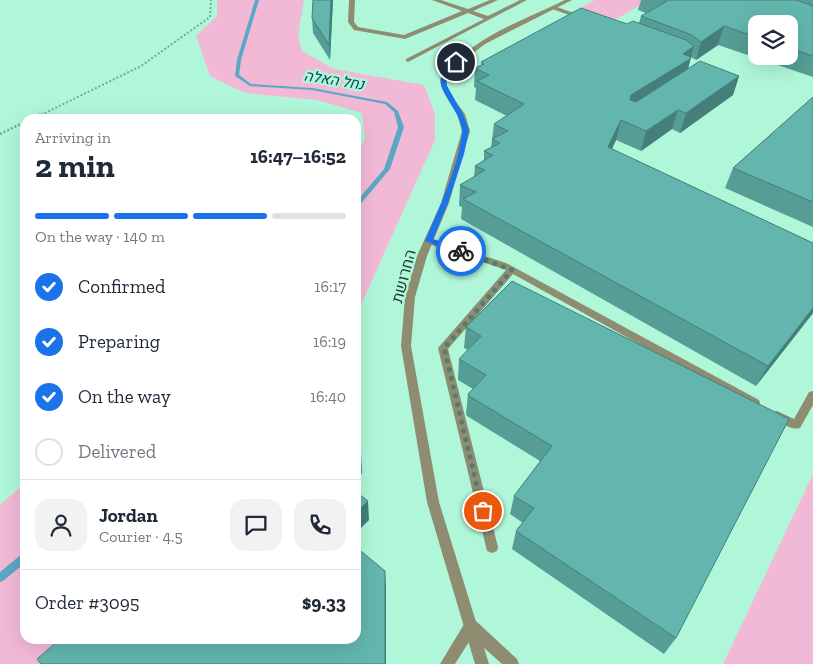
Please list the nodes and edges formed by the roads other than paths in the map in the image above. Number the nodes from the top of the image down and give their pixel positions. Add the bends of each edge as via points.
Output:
1 (352, 0) edge
2 (435, 0) edge
3 (495, 0) edge
4 (524, 0) edge
5 (569, 0) edge
6 (460, 3) dead end
7 (453, 6) junction
8 (554, 8) junction
9 (468, 11) junction
10 (579, 17) junction
11 (488, 18) junction
12 (588, 20) edge
13 (571, 22) edge
14 (408, 60) dead end
15 (429, 241) junction
16 (512, 270) junction
17 (813, 395) edge
18 (492, 547) dead end
19 (470, 626) junction
20 (447, 664) edge
21 (482, 664) edge
22 (512, 664) edge

1 - 9 street via 351,22 356,29 405,37
2 - 7 street
3 - 9 street
4 - 11 street
5 - 8 street, החרושת
6 - 7 street
7 - 9 street
8 - 10 street
8 - 15 street, החרושת via 465,54 443,79 466,130 445,203
9 - 11 street
10 - 12 street
10 - 13 street
11 - 14 street
15 - 16 street
15 - 19 street, החרושת via 410,297 406,346 433,502
16 - 17 street via 796,426
16 - 18 street via 444,348
19 - 20 street
19 - 21 street, החרושת
19 - 22 street

